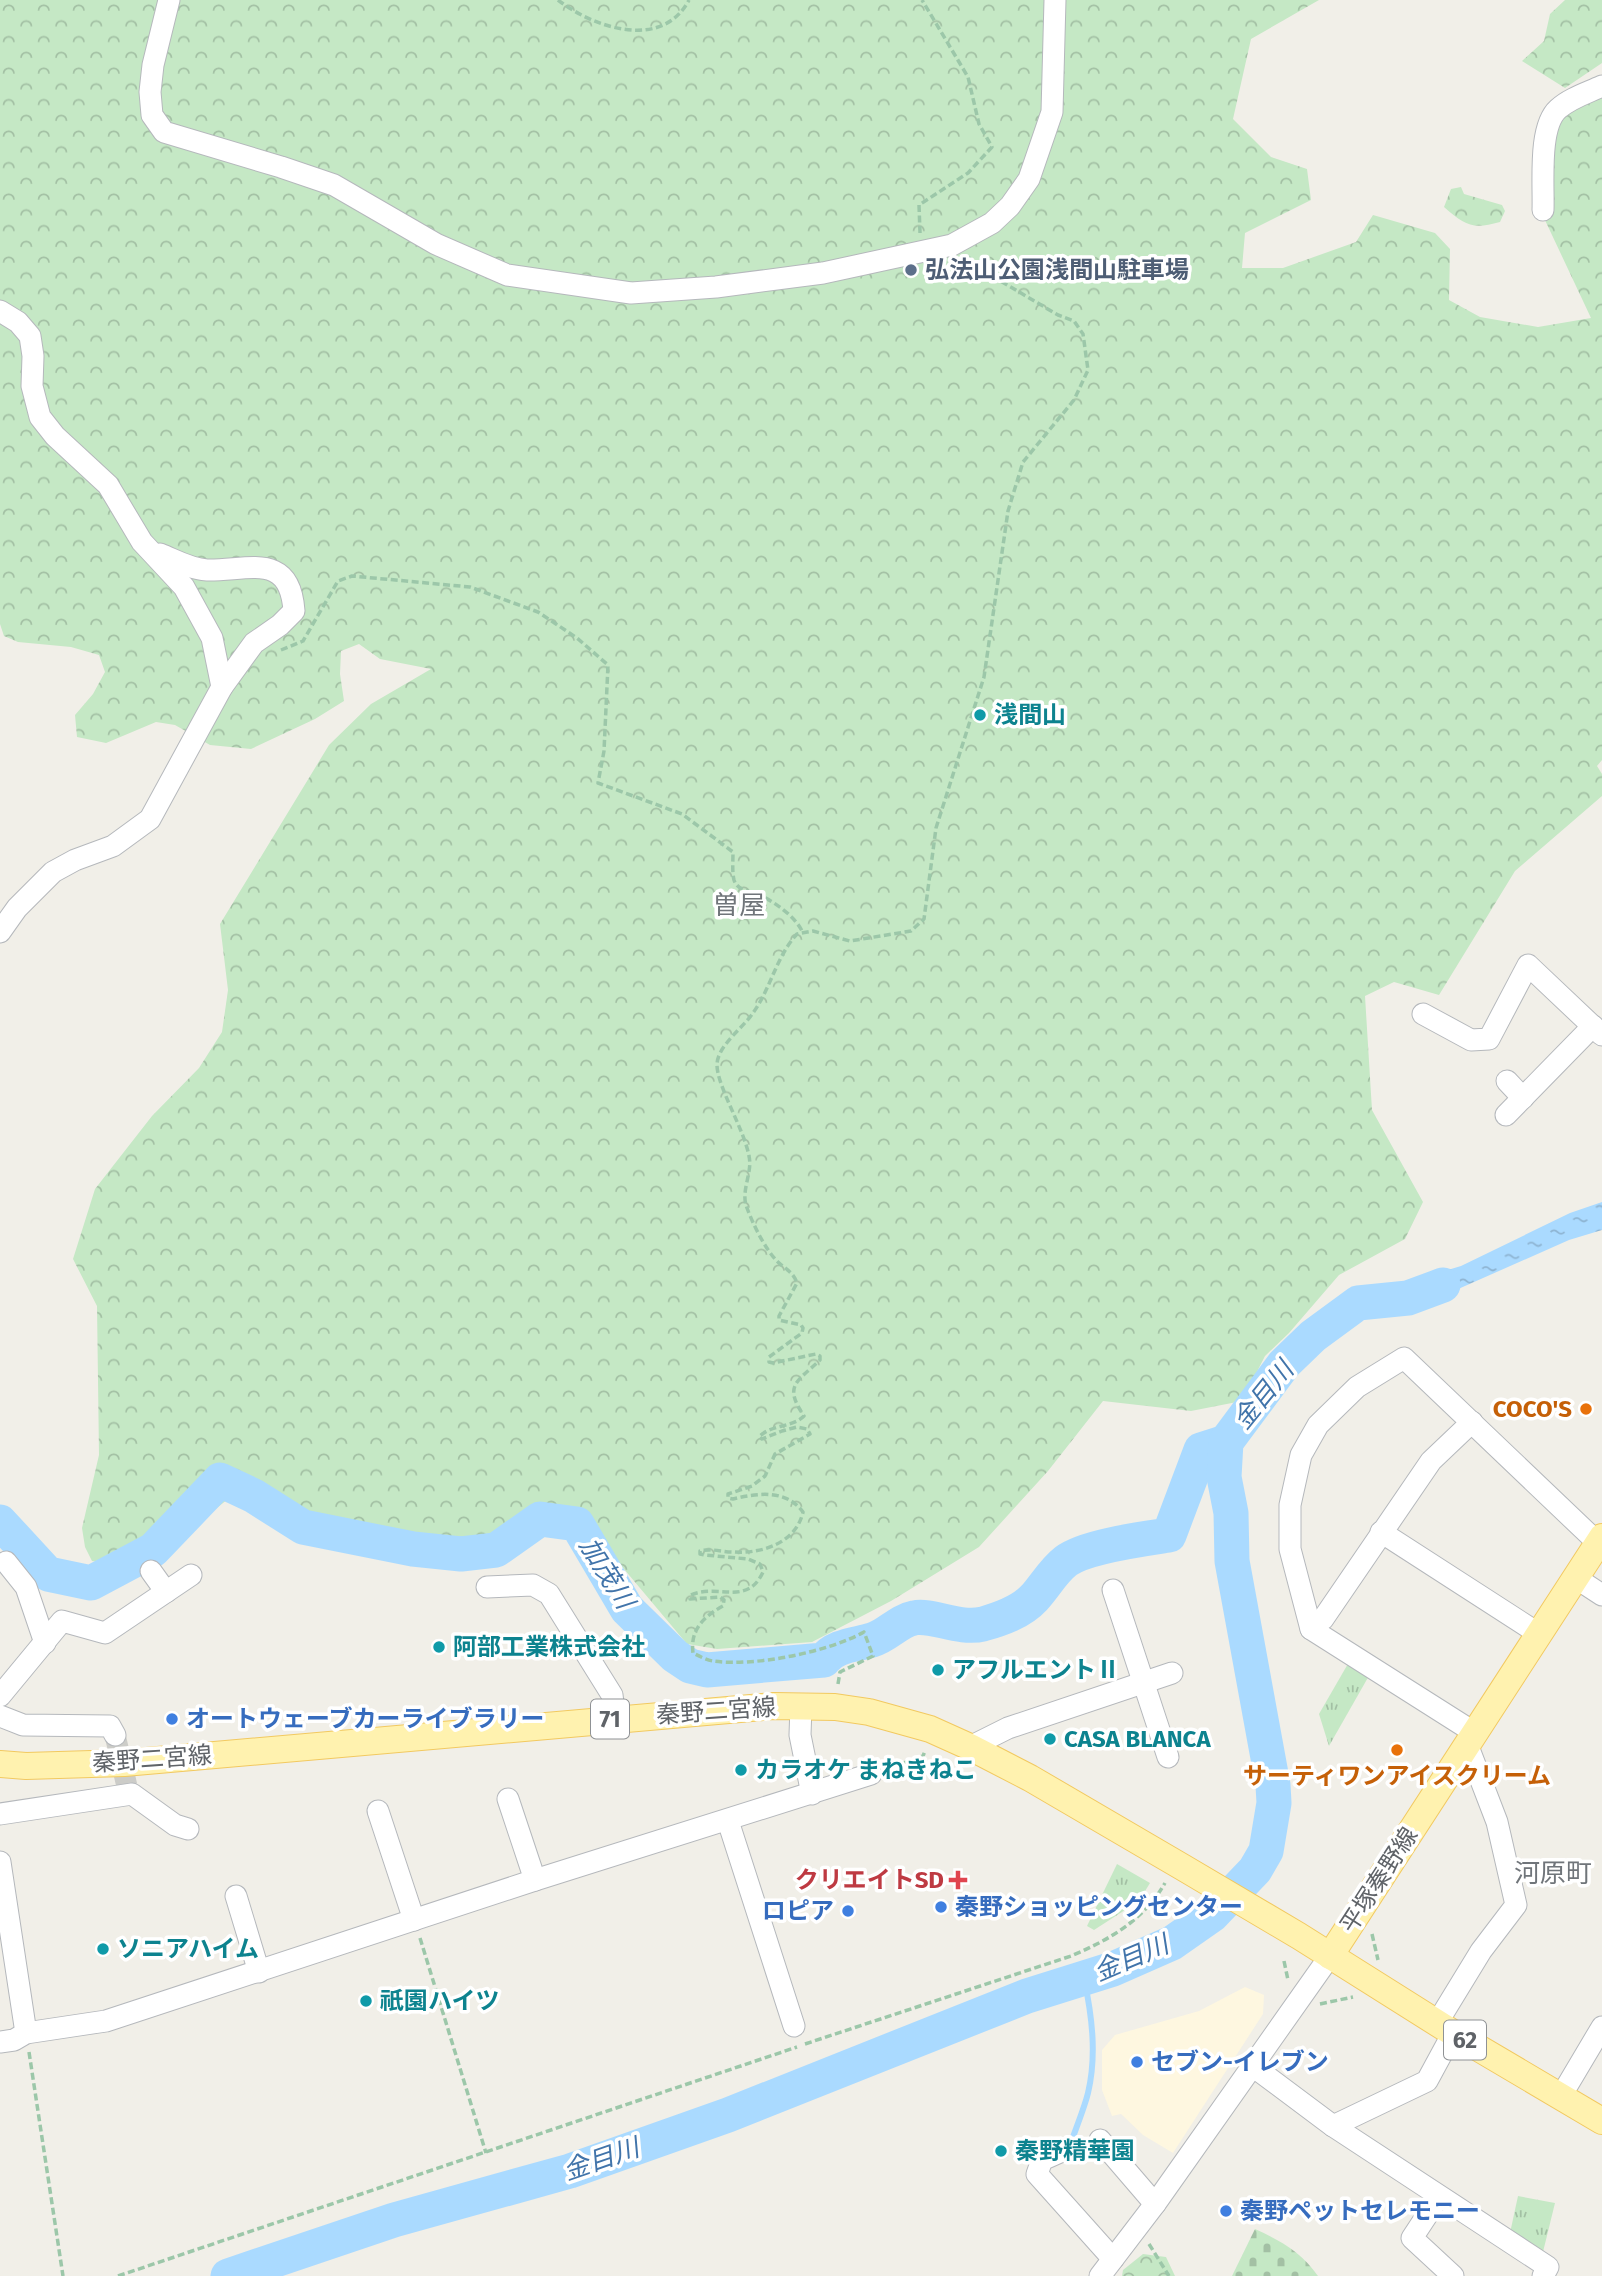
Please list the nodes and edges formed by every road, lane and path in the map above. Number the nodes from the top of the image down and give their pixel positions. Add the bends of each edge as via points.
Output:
1 (169, 0) edge
2 (558, 0) edge
3 (689, 0) edge
4 (922, 0) edge
5 (1055, 0) edge
6 (1602, 86) edge
7 (1543, 210) dead end
8 (921, 235) dead end
9 (968, 257) dead end
10 (0, 312) edge
11 (151, 550) junction
12 (254, 643) junction
13 (222, 687) junction
14 (0, 932) edge
15 (803, 933) junction
16 (1423, 1014) dead end
17 (1597, 1031) edge
18 (1507, 1081) dead end
19 (1523, 1098) junction
20 (1506, 1115) dead end
21 (1472, 1422) junction
22 (1381, 1532) junction
23 (1600, 1540) edge
24 (6, 1562) dead end
25 (151, 1571) dead end
26 (191, 1575) dead end
27 (1576, 1578) junction
28 (487, 1587) dead end
29 (1113, 1590) dead end
30 (166, 1592) junction
31 (1602, 1595) edge
32 (1311, 1629) junction
33 (1539, 1634) junction
34 (45, 1643) junction
35 (1172, 1673) dead end
36 (1145, 1682) junction
37 (838, 1684) dead end
38 (0, 1696) edge
39 (801, 1706) junction
40 (0, 1707) edge
41 (0, 1716) edge
42 (615, 1719) junction
43 (115, 1735) dead end
44 (1471, 1739) junction
45 (1169, 1743) dead end
46 (970, 1747) junction
47 (925, 1751) dead end
48 (0, 1764) edge
49 (871, 1774) joint
50 (812, 1794) junction
51 (508, 1799) dead end
52 (378, 1811) dead end
53 (0, 1814) edge
54 (728, 1821) junction
55 (188, 1829) dead end
56 (0, 1862) edge
57 (1180, 1866) junction
58 (535, 1880) junction
59 (236, 1896) dead end
60 (414, 1920) junction
61 (1372, 1931) dead end
62 (1330, 1956) junction
63 (1284, 1961) dead end
64 (1378, 1961) dead end
65 (259, 1972) junction
66 (1288, 1982) dead end
67 (1355, 1996) dead end
68 (1320, 2004) dead end
69 (794, 2026) dead end
70 (1602, 2027) edge
71 (1445, 2028) junction
72 (26, 2033) junction
73 (0, 2042) edge
74 (1254, 2067) junction
75 (1561, 2096) junction
76 (1602, 2121) edge
77 (1333, 2126) junction
78 (1100, 2140) dead end
79 (1069, 2148) dead end
80 (486, 2153) junction
81 (1439, 2197) junction
82 (1155, 2204) junction
83 (1146, 2239) dead end
84 (1107, 2268) edge
85 (62, 2276) edge
86 (118, 2276) edge
87 (1169, 2276) edge
88 (1452, 2276) edge
89 (1544, 2276) edge

1 - 5 street via 150,92 152,115 164,132 334,186 436,244 507,275 631,293 823,273 952,245 992,223 1028,179 1052,111
2 - 3 path via 594,20 641,32 671,22
4 - 8 path via 968,77 979,124 992,147 968,173 919,205
6 - 7 street via 1571,100 1550,118 1545,137
9 - 15 path via 987,273 1074,321 1083,334 1088,370 1074,400 1023,462 1008,511 984,677 936,828 925,919 911,932 849,941 813,931
10 - 11 street via 30,336 32,386 40,417 107,485
11 - 12 street via 199,569 271,569 287,581 294,611
11 - 13 street via 184,587 212,638
12 - 13 street
12 - 15 path via 266,656 303,641 338,581 352,576 470,587 538,612 608,665 598,783 682,814 716,838 733,852 734,881 742,890 787,912
13 - 14 street via 150,819 113,846 52,872
15 - 37 path via 787,944 753,1013 722,1050 716,1065 746,1139 751,1164 747,1210 771,1253 797,1283 779,1320 801,1325 802,1333 774,1352 769,1362 820,1356 793,1387 795,1405 804,1416 759,1437 797,1427 810,1434 775,1454 765,1476 728,1498 767,1493 797,1504 803,1512 793,1534 778,1544 736,1553 700,1551 748,1559 760,1564 763,1572 752,1588 738,1593 712,1590 691,1595 690,1599 724,1600 723,1606 696,1626 691,1639 693,1653 710,1661 729,1662 808,1652 864,1632 873,1656 840,1672
16 - 17 street via 1471,1040 1489,1039 1528,965
17 - 19 street
18 - 19 street
19 - 20 street
21 - 22 street via 1431,1461
21 - 23 street
21 - 32 street via 1404,1358 1357,1387 1318,1425 1301,1455 1290,1506 1290,1549
22 - 32 street via 1323,1619
22 - 33 street
23 - 27 main road, 平塚秦野線
24 - 34 street via 26,1587
25 - 30 street
26 - 30 street
27 - 31 street
27 - 33 main road, 平塚秦野線
28 - 42 street via 533,1584 549,1594 612,1695
29 - 36 street
30 - 34 street via 104,1633 62,1621
32 - 44 street
33 - 44 main road, 平塚秦野線
34 - 38 street
35 - 36 street
36 - 45 street
36 - 46 street via 1007,1728
39 - 42 main road, 秦野二宮線 / 71
39 - 46 main road, 秦野二宮線 / 71 via 835,1707 902,1720
39 - 50 street via 800,1735
40 - 41 street
41 - 43 street via 23,1725 110,1726
42 - 48 main road, 秦野二宮線 / 71 via 124,1763
44 - 62 main road, 平塚秦野線
44 - 71 street via 1516,1905 1481,1951
46 - 57 main road, 秦野二宮線 / 71
47 - 49 path via 923,1756
49 - 50 street
50 - 54 street
51 - 58 street
52 - 60 street
53 - 55 street via 132,1794
54 - 58 street
54 - 69 street
56 - 72 street
57 - 62 main road, 秦野二宮線 / 71
57 - 80 path via 1129,1925 1081,1952
58 - 60 street
59 - 65 street
60 - 65 street
60 - 80 path
61 - 64 path
62 - 71 main road, 平塚秦野線 / 62
62 - 74 street
63 - 66 path
65 - 72 street via 106,2021
67 - 68 path
70 - 75 street
71 - 75 main road, 平塚秦野線 / 62
71 - 77 street via 1427,2081
72 - 73 street
72 - 85 path
74 - 77 street
74 - 82 street
75 - 76 main road, 平塚秦野線 / 62
77 - 81 street
78 - 82 street
79 - 84 street via 1042,2160 1037,2174
80 - 86 path
81 - 88 street via 1412,2238
81 - 89 street via 1548,2267
82 - 84 street
83 - 87 path

